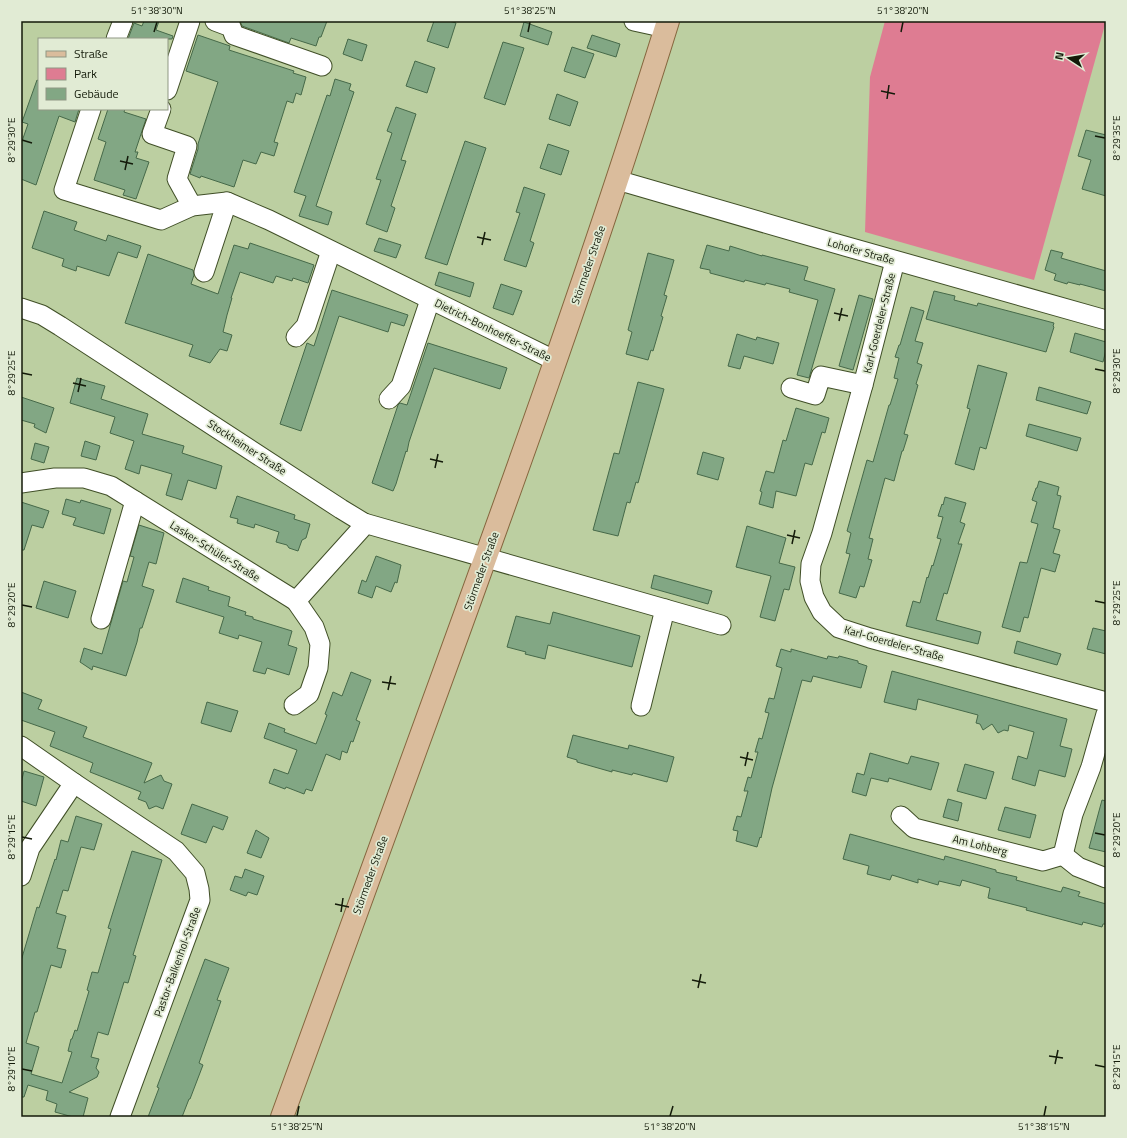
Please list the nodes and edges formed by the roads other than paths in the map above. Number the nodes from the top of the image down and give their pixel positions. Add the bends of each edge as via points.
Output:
1 (123, 21) edge
2 (190, 21) edge
3 (634, 21) edge
4 (227, 23) edge
5 (667, 25) edge
6 (116, 38) edge
7 (322, 66) dead end
8 (168, 87) edge
9 (91, 110) edge
10 (161, 110) edge
11 (617, 180) junction
12 (228, 202) junction
13 (192, 206) junction
14 (331, 251) junction
15 (895, 260) junction
16 (204, 272) dead end
17 (430, 300) junction
18 (21, 308) edge
19 (1106, 320) edge
20 (296, 337) dead end
21 (556, 361) junction
22 (862, 386) junction
23 (791, 388) dead end
24 (389, 398) dead end
25 (21, 484) edge
26 (135, 501) junction
27 (364, 523) junction
28 (486, 558) junction
29 (296, 601) junction
30 (665, 609) junction
31 (101, 619) dead end
32 (721, 625) dead end
33 (1106, 702) edge
34 (294, 705) dead end
35 (641, 706) dead end
36 (1106, 714) edge
37 (21, 746) edge
38 (74, 783) junction
39 (901, 816) dead end
40 (1063, 855) junction
41 (21, 876) edge
42 (1106, 878) edge
43 (120, 1117) edge
44 (282, 1117) edge

1 - 6 street
2 - 8 street
3 - 5 street
4 - 7 street via 234,35
5 - 11 main road, Störmeder Straße
9 - 13 street via 64,190 161,220
10 - 13 street via 152,134 187,146 177,179
11 - 15 street, Lohofer Straße
11 - 21 main road, Störmeder Straße
12 - 13 street
12 - 14 street, Dietrich-Bonhoeffer-Straße
12 - 16 street
14 - 17 street, Dietrich-Bonhoeffer-Straße
14 - 20 street via 306,326
15 - 19 street, Lohofer Straße
15 - 22 street, Karl-Goerdeler-Straße
17 - 21 street, Dietrich-Bonhoeffer-Straße
17 - 24 street, Dietrich-Bonhoeffer-Straße via 401,386
18 - 27 street, Stockheimer Straße via 42,315 60,326
21 - 28 main road, Störmeder Straße
22 - 23 street, Karl-Goerdeler-Straße via 821,376 815,395
22 - 33 street, Karl-Goerdeler-Straße via 811,564 810,581 814,597 822,612 839,628 870,638
25 - 26 street, Lasker-Schüler-Straße via 55,478 84,478 111,486
26 - 29 street, Lasker-Schüler-Straße
26 - 31 street
27 - 28 street, Stockheimer Straße
27 - 29 street
28 - 30 street, Stockheimer Straße
28 - 44 main road, Störmeder Straße
29 - 34 street, Lasker-Schüler-Straße via 314,627 320,644 318,668 309,694
30 - 32 street, Stockheimer Straße
30 - 35 street
36 - 40 street via 1091,767 1073,814
37 - 38 street, Pastor-Balkenhol-Straße
38 - 41 street via 30,848
38 - 43 street, Pastor-Balkenhol-Straße via 176,851 195,873 199,889 197,911
39 - 40 street, Am Lohberg via 914,828 1043,861
40 - 42 street via 1078,867

